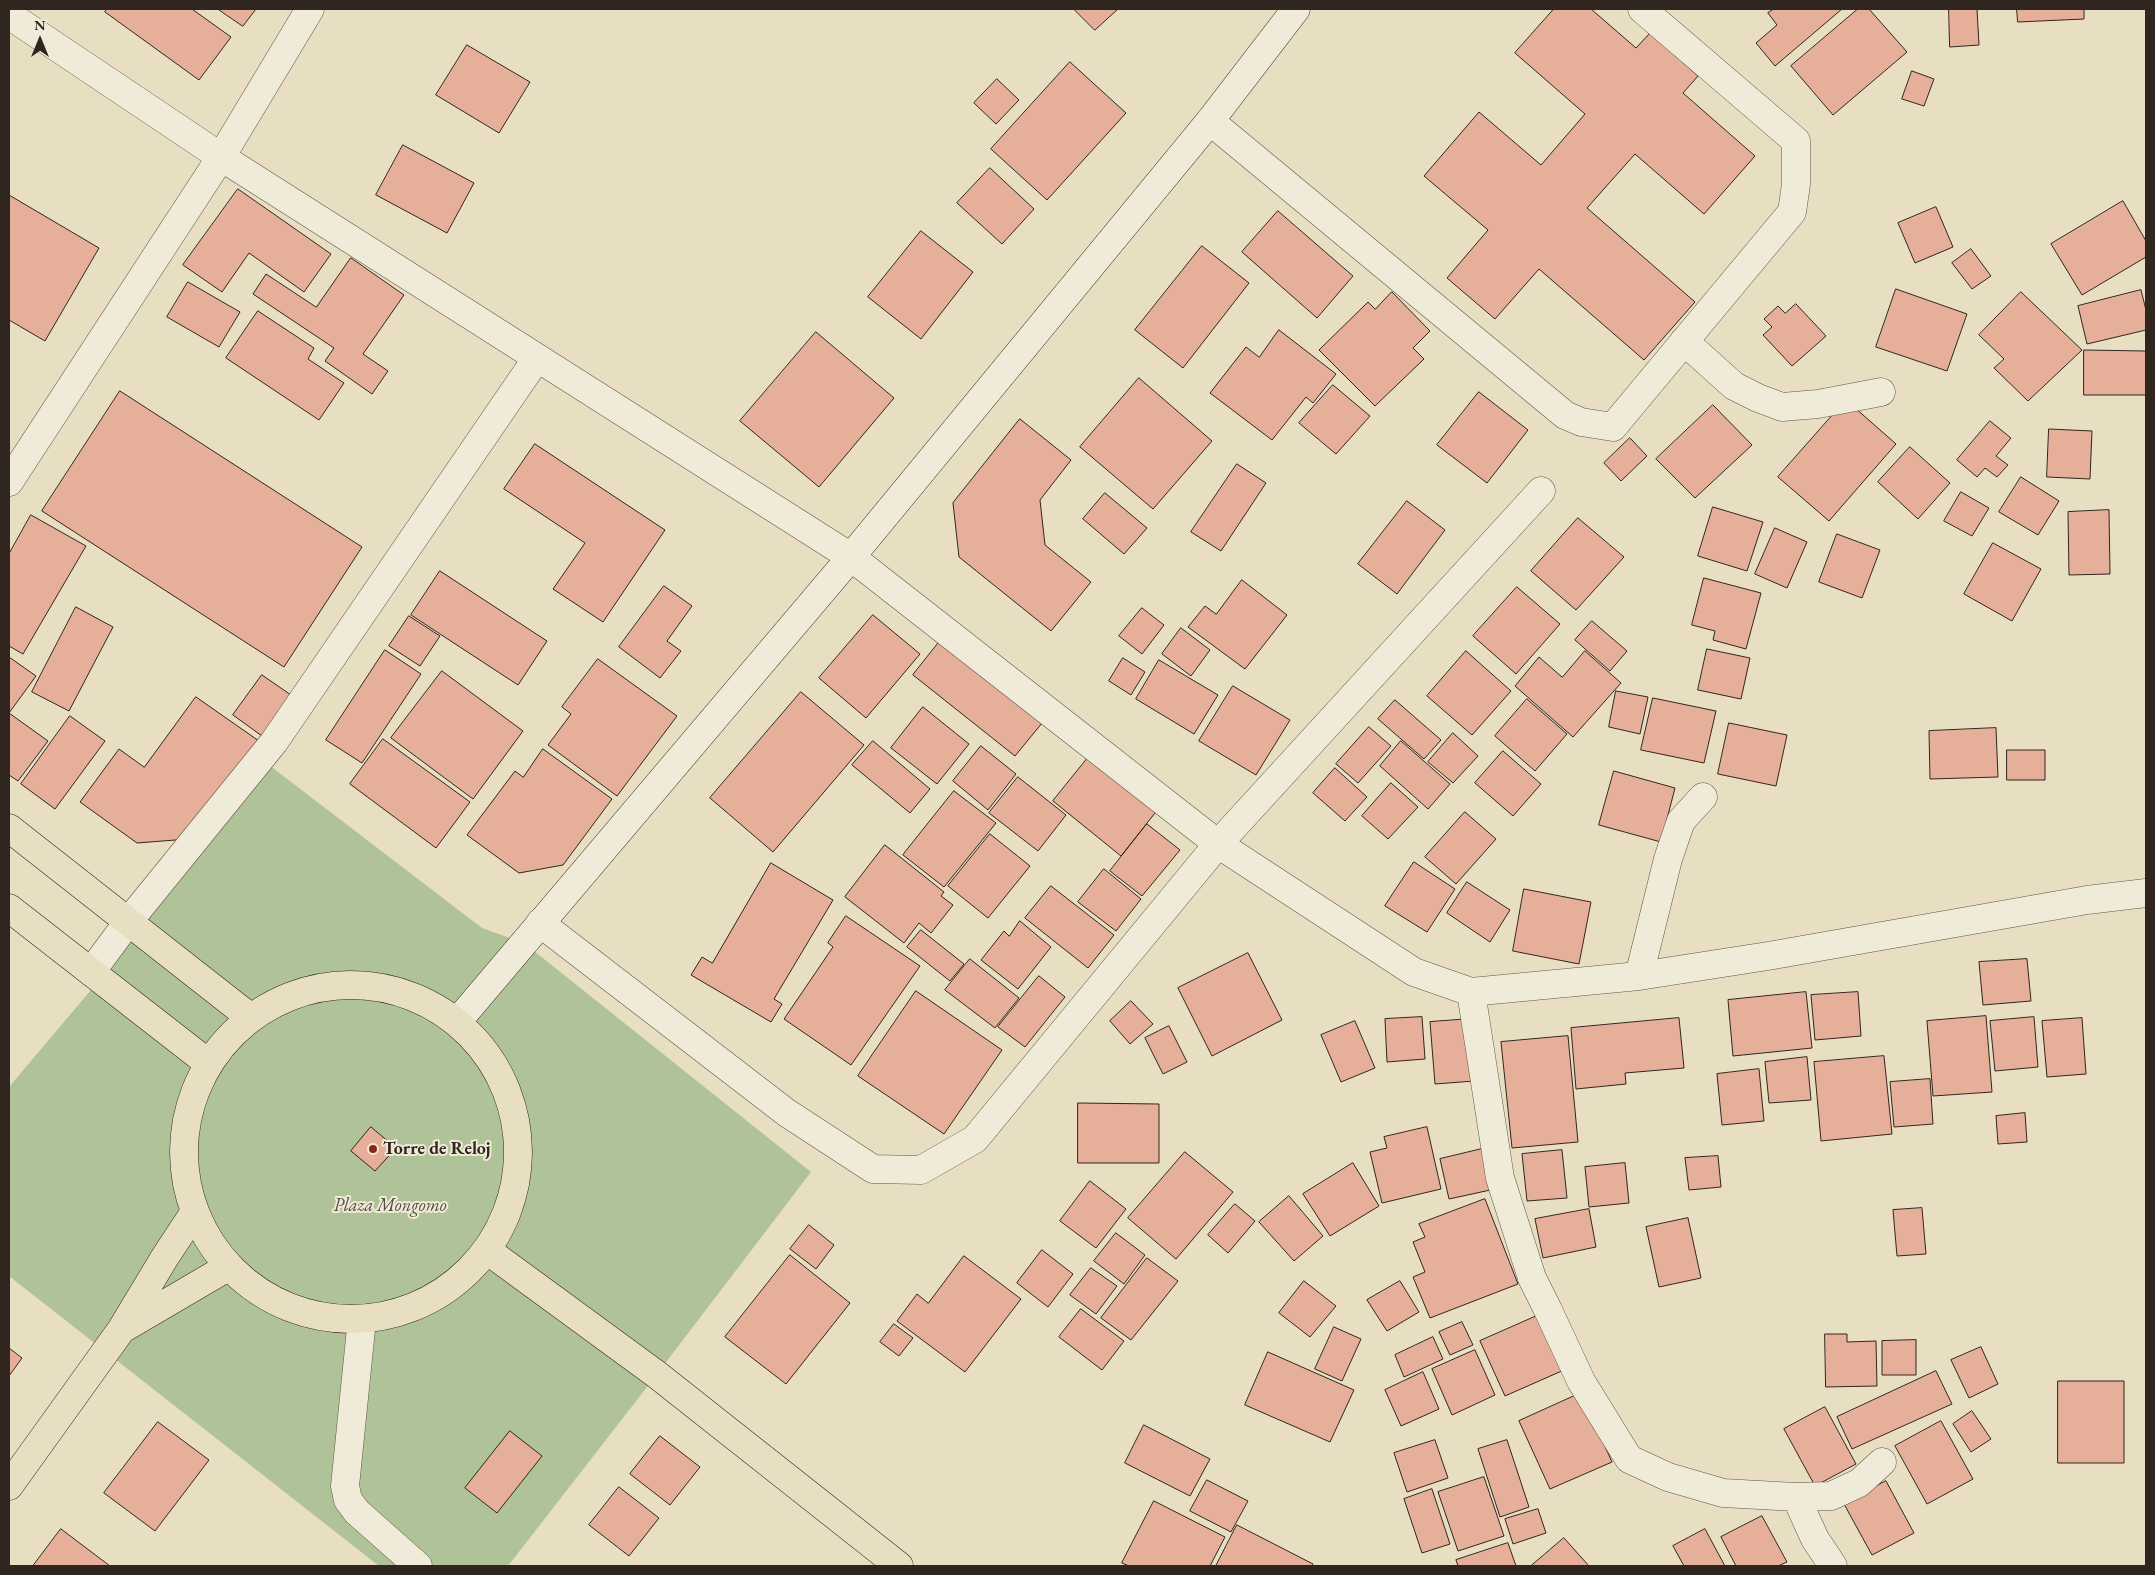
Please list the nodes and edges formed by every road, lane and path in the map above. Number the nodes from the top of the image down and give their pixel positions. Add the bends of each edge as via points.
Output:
1 (310, 9) edge
2 (1296, 9) edge
3 (1642, 9) edge
4 (9, 15) edge
5 (1210, 121) junction
6 (221, 158) junction
7 (1684, 341) junction
8 (537, 358) junction
9 (1881, 392) dead end
10 (9, 482) edge
11 (1541, 491) dead end
12 (851, 557) junction
13 (1703, 796) dead end
14 (9, 828) edge
15 (1218, 844) junction
16 (2146, 893) edge
17 (9, 908) edge
18 (128, 922) junction
19 (540, 923) junction
20 (91, 972) junction
21 (1639, 976) junction
22 (1471, 992) junction
23 (251, 1018) junction
24 (457, 1022) junction
25 (208, 1063) junction
26 (194, 1213) junction
27 (488, 1251) junction
28 (228, 1267) junction
29 (362, 1319) junction
30 (121, 1330) junction
31 (1882, 1462) dead end
32 (9, 1486) edge
33 (1796, 1497) junction
34 (418, 1566) edge
35 (899, 1566) edge
36 (1833, 1566) edge

1 - 6 street
2 - 5 street
3 - 7 street via 1796,141 1792,212
4 - 6 street
5 - 7 street via 1566,415 1581,422 1613,427
5 - 12 street
6 - 8 street
6 - 10 street
7 - 9 street via 1734,386 1782,407
8 - 12 street
8 - 18 street via 274,742
11 - 15 street
12 - 15 street
12 - 19 street
13 - 21 street via 1681,821 1668,859
14 - 18 main road
15 - 19 street via 975,1139 921,1170 873,1169 865,1164 787,1113
15 - 22 street via 1414,972
16 - 21 street via 2087,900
17 - 20 main road
18 - 20 street
18 - 23 main road
19 - 24 street
20 - 25 main road
21 - 22 street
22 - 33 street via 1500,1178 1532,1278 1581,1381 1628,1459 1668,1477 1723,1493
23 - 24 main road via 290,996 332,986 377,987 419,999
23 - 25 main road
24 - 27 main road via 491,1059 513,1105 520,1156 511,1206
25 - 26 main road via 192,1098 184,1137 184,1176
26 - 28 main road via 209,1242
26 - 30 main road
27 - 29 main road via 454,1286 410,1310
27 - 35 main road via 656,1374
28 - 29 main road via 266,1297 312,1316
28 - 30 main road
29 - 34 street via 345,1486 348,1500 357,1512
30 - 32 main road
31 - 33 street via 1859,1483 1831,1496
33 - 36 street via 1815,1539

